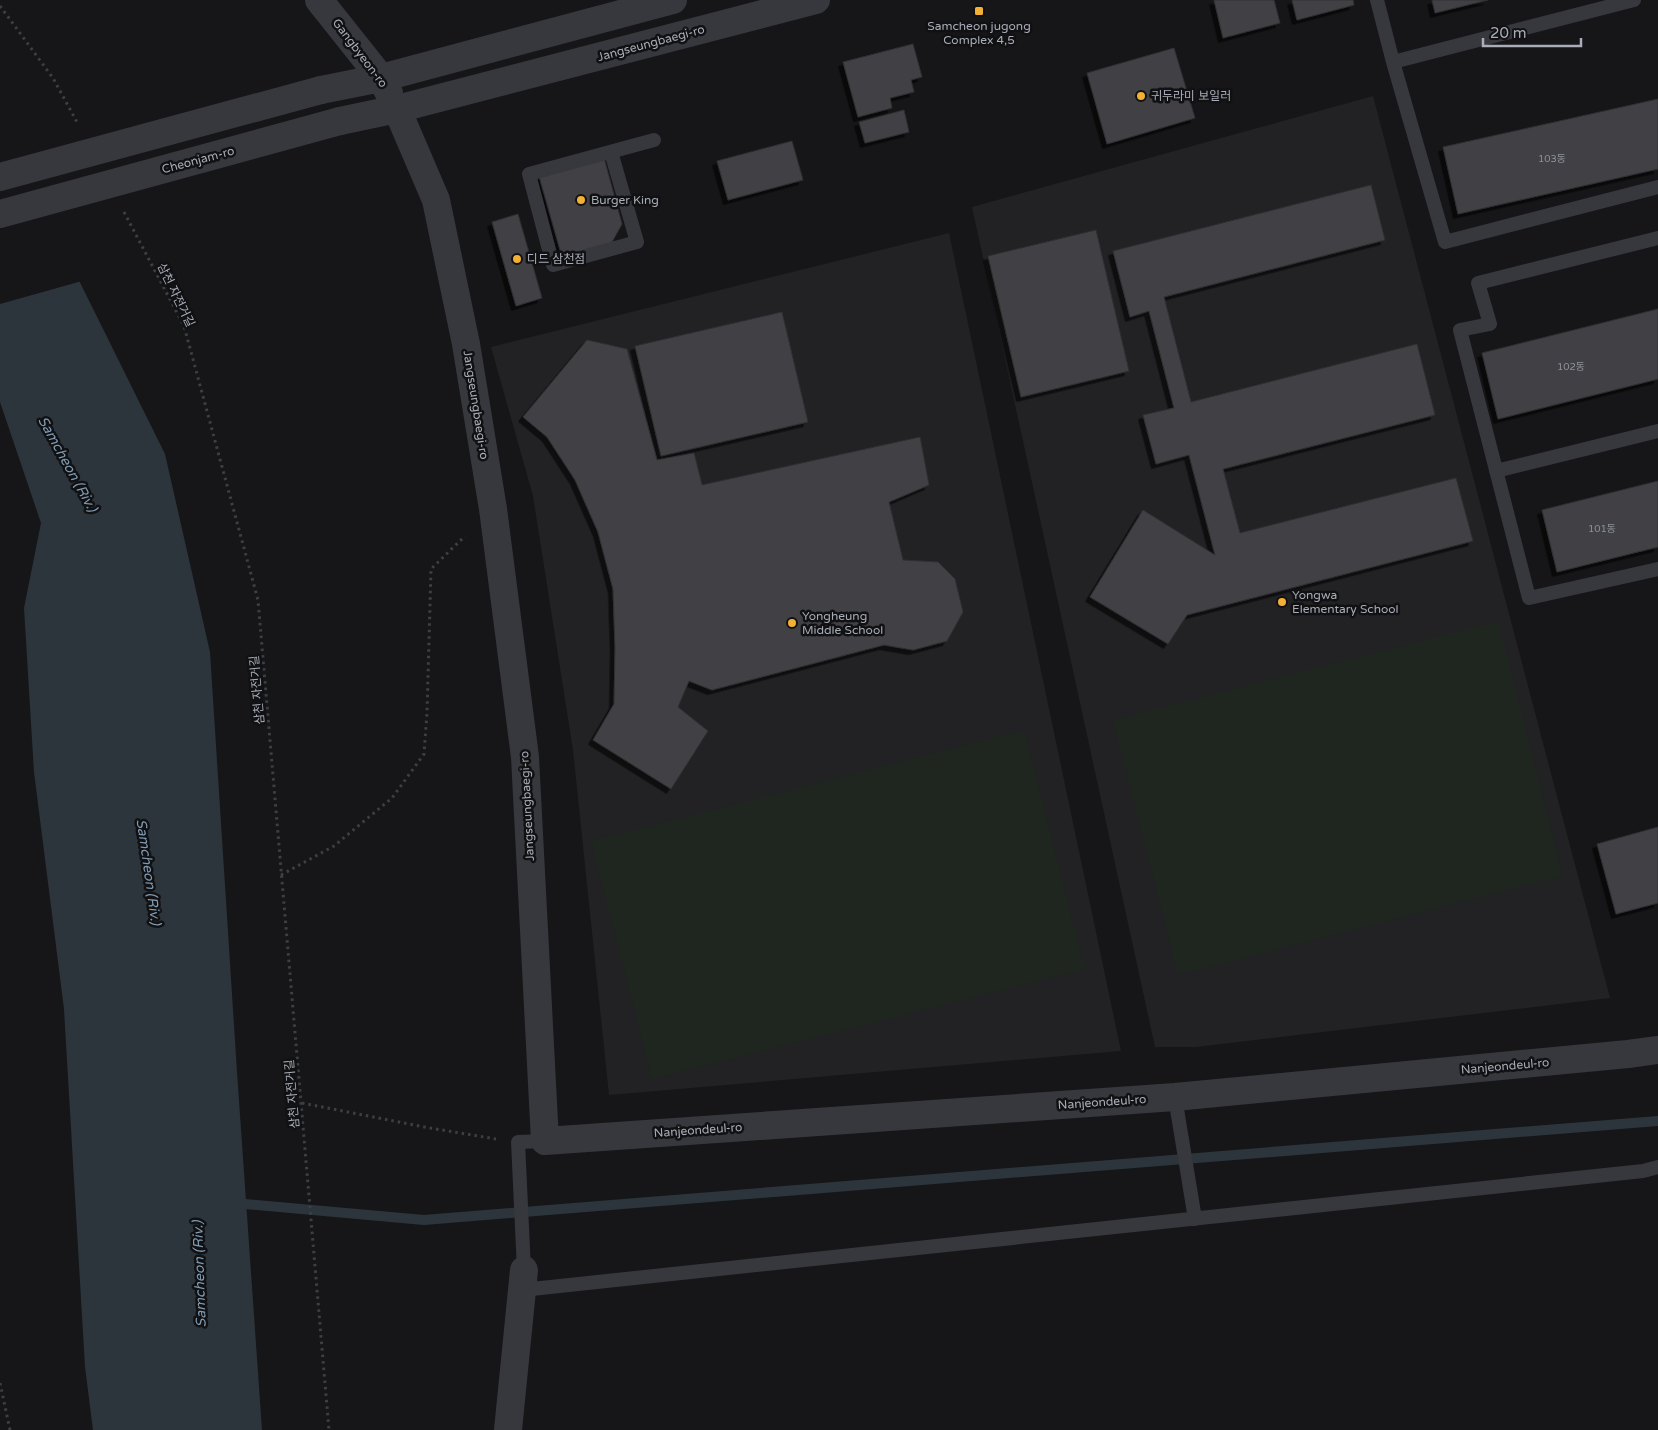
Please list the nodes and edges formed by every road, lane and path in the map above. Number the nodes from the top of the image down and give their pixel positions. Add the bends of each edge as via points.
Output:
1 (319, 0) edge
2 (673, 0) edge
3 (816, 0) edge
4 (1377, 0) edge
5 (1634, 0) edge
6 (0, 6) edge
7 (1393, 62) junction
8 (381, 78) junction
9 (397, 109) junction
10 (80, 130) dead end
11 (654, 140) dead end
12 (611, 152) junction
13 (0, 177) edge
14 (1658, 187) edge
15 (121, 207) dead end
16 (0, 214) edge
17 (1658, 238) edge
18 (1658, 432) edge
19 (1496, 471) junction
20 (494, 508) junction
21 (1658, 569) edge
22 (281, 874) junction
23 (1658, 1050) edge
24 (1175, 1097) junction
25 (302, 1103) junction
26 (532, 1142) junction
27 (1658, 1167) edge
28 (1195, 1219) junction
29 (523, 1280) junction
30 (0, 1383) edge
31 (10, 1430) edge
32 (329, 1430) edge
33 (508, 1430) edge

1 - 8 street, Gangbyeon-ro
2 - 8 street
3 - 9 street, Jangseungbaegi-ro
4 - 7 lane
5 - 7 lane
6 - 10 path via 53,78
7 - 14 lane via 1445,242
8 - 9 street, Gangbyeon-ro
8 - 13 street, bridge via 321,90
9 - 16 street, Cheonjam-ro, bridge via 340,121
9 - 20 street, Jangseungbaegi-ro via 436,200 466,344
11 - 12 lane
12 - 12 lane via 528,174 553,265 637,242
15 - 22 path, 삼천 자전거길 via 184,326 258,600
17 - 19 lane via 1478,283 1490,324 1460,330
18 - 19 lane
19 - 21 lane via 1529,598
20 - 22 path via 431,569 424,754 392,798 334,846
20 - 26 street, Jangseungbaegi-ro via 525,757
22 - 25 path, 삼천 자전거길
23 - 24 street, Nanjeondeul-ro
24 - 26 street, Nanjeondeul-ro
24 - 28 lane
25 - 26 path via 430,1128
25 - 32 path, 삼천 자전거길
26 - 29 lane
27 - 28 lane
28 - 29 lane
29 - 33 street
30 - 31 path

